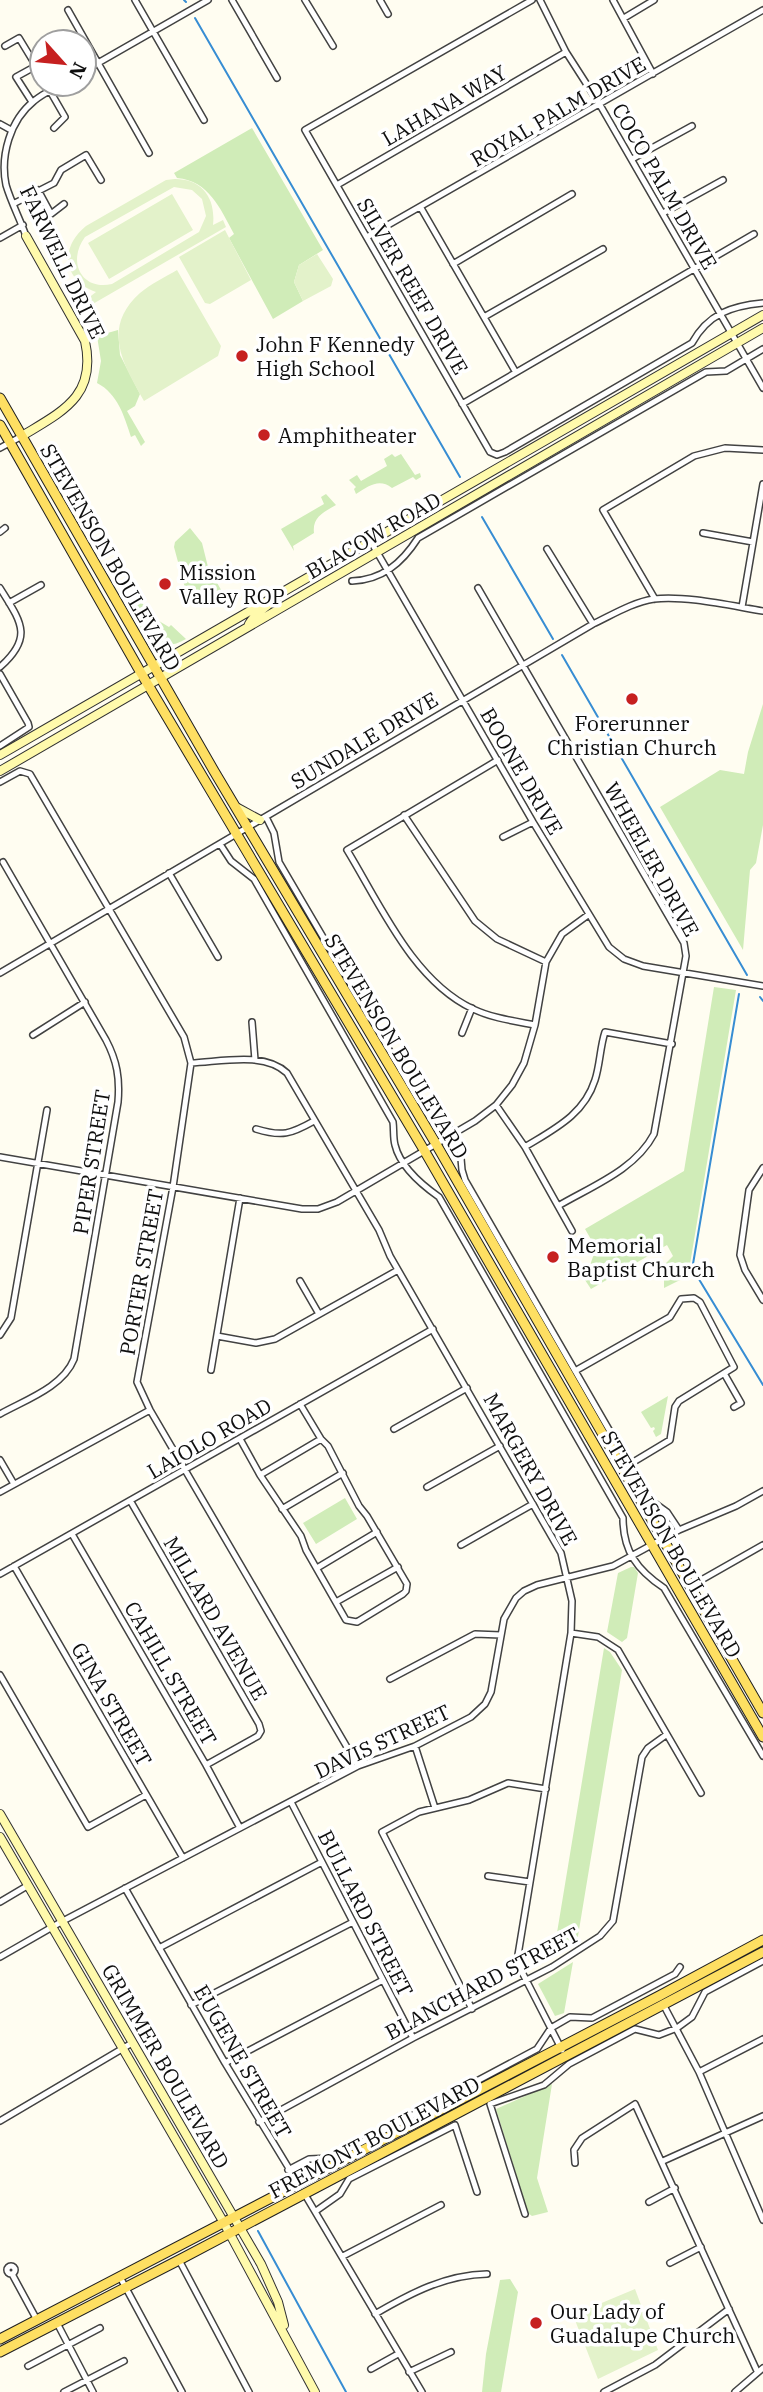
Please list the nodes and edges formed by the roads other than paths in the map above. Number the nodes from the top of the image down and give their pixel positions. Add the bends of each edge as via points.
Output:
1 (135, 0) edge
2 (208, 0) edge
3 (232, 0) edge
4 (305, 0) edge
5 (380, 0) edge
6 (532, 0) edge
7 (540, 0) edge
8 (613, 0) edge
9 (654, 0) edge
10 (68, 10) dead end
11 (763, 10) edge
12 (388, 14) dead end
13 (624, 18) junction
14 (78, 28) edge
15 (153, 32) junction
16 (5, 46) dead end
17 (333, 46) dead end
18 (566, 52) junction
19 (98, 64) joint
20 (653, 74) junction
21 (277, 78) dead end
22 (38, 98) edge
23 (54, 98) edge
24 (32, 102) junction
25 (600, 105) junction
26 (204, 120) dead end
27 (0, 124) edge
28 (692, 126) dead end
29 (54, 128) dead end
30 (11, 130) junction
31 (149, 153) dead end
32 (632, 159) junction
33 (102, 180) dead end
34 (723, 180) dead end
35 (337, 184) junction
36 (3, 188) edge
37 (38, 190) junction
38 (572, 194) dead end
39 (13, 204) junction
40 (64, 204) dead end
41 (421, 208) junction
42 (663, 213) junction
43 (23, 225) junction
44 (754, 234) dead end
45 (26, 236) joint
46 (368, 237) junction
47 (0, 238) edge
48 (603, 249) dead end
49 (453, 264) junction
50 (694, 267) junction
51 (763, 303) edge
52 (721, 314) junction
53 (763, 315) edge
54 (484, 317) junction
55 (763, 328) edge
56 (732, 333) junction
57 (738, 343) junction
58 (763, 349) edge
59 (747, 359) junction
60 (515, 371) junction
61 (763, 388) edge
62 (0, 398) edge
63 (462, 404) junction
64 (0, 425) edge
65 (22, 436) junction
66 (10, 443) junction
67 (0, 449) edge
68 (763, 450) edge
69 (763, 484) edge
70 (704, 533) dead end
71 (370, 540) junction
72 (753, 542) junction
73 (547, 549) dead end
74 (378, 552) junction
75 (389, 570) junction
76 (352, 581) dead end
77 (41, 585) dead end
78 (0, 588) edge
79 (478, 588) dead end
80 (282, 590) junction
81 (655, 599) junction
82 (9, 603) junction
83 (742, 607) junction
84 (763, 611) edge
85 (593, 624) junction
86 (247, 627) junction
87 (153, 666) junction
88 (523, 666) junction
89 (0, 667) edge
90 (141, 673) junction
91 (0, 674) edge
92 (160, 677) junction
93 (147, 684) junction
94 (463, 700) junction
95 (0, 746) edge
96 (0, 755) edge
97 (498, 760) junction
98 (0, 771) edge
99 (0, 782) edge
100 (236, 807) junction
101 (404, 815) junction
102 (263, 818) junction
103 (533, 822) junction
104 (248, 827) junction
105 (237, 834) junction
106 (503, 837) dead end
107 (220, 845) junction
108 (3, 862) dead end
109 (169, 873) junction
110 (110, 908) junction
111 (588, 915) junction
112 (51, 943) junction
113 (218, 957) dead end
114 (546, 962) junction
115 (0, 973) edge
116 (684, 974) junction
117 (763, 986) edge
118 (85, 1002) junction
119 (472, 1008) junction
120 (253, 1022) dead end
121 (535, 1026) junction
122 (461, 1033) dead end
123 (33, 1035) dead end
124 (672, 1044) junction
125 (255, 1060) junction
126 (191, 1063) junction
127 (496, 1105) junction
128 (47, 1110) dead end
129 (314, 1121) junction
130 (256, 1129) dead end
131 (452, 1134) junction
132 (436, 1143) junction
133 (525, 1147) junction
134 (424, 1150) junction
135 (0, 1157) edge
136 (38, 1163) junction
137 (404, 1163) junction
138 (763, 1168) edge
139 (105, 1175) junction
140 (173, 1187) junction
141 (356, 1191) junction
142 (240, 1198) junction
143 (558, 1206) junction
144 (572, 1231) dead end
145 (398, 1270) junction
146 (300, 1281) dead end
147 (763, 1300) edge
148 (319, 1314) junction
149 (433, 1329) junction
150 (0, 1335) edge
151 (217, 1336) junction
152 (211, 1370) dead end
153 (575, 1371) junction
154 (725, 1375) junction
155 (467, 1388) junction
156 (300, 1404) junction
157 (734, 1408) dead end
158 (150, 1410) junction
159 (0, 1414) edge
160 (394, 1429) dead end
161 (240, 1439) junction
162 (321, 1439) junction
163 (500, 1446) junction
164 (0, 1460) edge
165 (630, 1464) junction
166 (185, 1468) junction
167 (343, 1473) junction
168 (260, 1475) junction
169 (14, 1484) junction
170 (428, 1487) dead end
171 (763, 1491) edge
172 (0, 1492) edge
173 (131, 1502) junction
174 (533, 1504) junction
175 (282, 1509) junction
176 (679, 1530) junction
177 (377, 1532) junction
178 (72, 1534) junction
179 (662, 1540) junction
180 (461, 1545) dead end
181 (652, 1545) junction
182 (763, 1545) edge
183 (632, 1557) junction
184 (14, 1566) junction
185 (398, 1567) junction
186 (317, 1568) junction
187 (0, 1574) edge
188 (568, 1576) junction
189 (689, 1587) junction
190 (336, 1602) junction
191 (571, 1633) junction
192 (501, 1635) junction
193 (0, 1675) edge
194 (390, 1679) dead end
195 (763, 1713) edge
196 (666, 1735) junction
197 (763, 1737) edge
198 (415, 1746) junction
199 (763, 1756) edge
200 (206, 1765) junction
201 (358, 1766) junction
202 (546, 1789) junction
203 (701, 1793) dead end
204 (146, 1795) junction
205 (291, 1802) junction
206 (435, 1808) junction
207 (0, 1814) edge
208 (240, 1828) junction
209 (0, 1837) edge
210 (183, 1858) junction
211 (322, 1862) junction
212 (488, 1876) dead end
213 (530, 1882) junction
214 (27, 1886) junction
215 (125, 1888) junction
216 (1, 1898) edge
217 (61, 1922) junction
218 (353, 1922) junction
219 (52, 1927) junction
220 (763, 1940) edge
221 (159, 1948) junction
222 (763, 1952) edge
223 (0, 1957) edge
224 (763, 1961) edge
225 (680, 1967) dead end
226 (383, 1980) junction
227 (527, 1980) junction
228 (661, 2000) junction
229 (191, 2005) junction
230 (472, 2009) junction
231 (551, 2028) junction
232 (677, 2028) junction
233 (413, 2038) junction
234 (763, 2039) edge
235 (132, 2043) junction
236 (560, 2046) junction
237 (122, 2049) junction
238 (565, 2056) junction
239 (225, 2063) junction
240 (699, 2072) junction
241 (763, 2116) edge
242 (0, 2122) edge
243 (259, 2122) junction
244 (724, 2133) junction
245 (663, 2161) junction
246 (575, 2163) dead end
247 (288, 2170) junction
248 (298, 2183) junction
249 (675, 2188) junction
250 (477, 2192) dead end
251 (304, 2194) junction
252 (649, 2202) dead end
253 (441, 2205) dead end
254 (761, 2209) edge
255 (316, 2211) junction
256 (525, 2214) dead end
257 (235, 2217) junction
258 (763, 2220) edge
259 (224, 2223) junction
260 (241, 2228) junction
261 (230, 2234) junction
262 (701, 2247) junction
263 (343, 2256) junction
264 (179, 2260) junction
265 (670, 2263) dead end
266 (12, 2274) dead end
267 (487, 2274) dead end
268 (120, 2277) junction
269 (125, 2287) junction
270 (729, 2309) junction
271 (375, 2314) junction
272 (37, 2319) junction
273 (57, 2323) junction
274 (100, 2328) dead end
275 (43, 2330) junction
276 (0, 2339) edge
277 (289, 2341) junction
278 (68, 2345) junction
279 (0, 2352) edge
280 (452, 2352) dead end
281 (398, 2354) junction
282 (124, 2361) dead end
283 (28, 2366) dead end
284 (371, 2369) dead end
285 (760, 2370) edge
286 (409, 2372) junction
287 (87, 2380) junction
288 (64, 2392) edge
289 (93, 2392) edge
290 (181, 2392) edge
291 (249, 2392) edge
292 (315, 2392) edge
293 (422, 2392) edge
294 (604, 2392) edge
295 (735, 2392) edge

1 - 15 street
2 - 15 street
3 - 21 street
4 - 17 street
5 - 12 street
6 - 35 street, SILVER REEF DRIVE via 305,130
7 - 18 street, COCO PALM DRIVE
8 - 13 street
9 - 13 street
10 - 14 street
11 - 20 street, ROYAL PALM DRIVE
13 - 20 street
15 - 19 street
15 - 26 street
16 - 24 street via 19,38 36,66 16,77
18 - 25 street, COCO PALM DRIVE
18 - 35 street, LAHANA WAY
19 - 31 street
20 - 25 street, ROYAL PALM DRIVE
22 - 24 street, FARWELL DRIVE
23 - 29 street via 65,117
24 - 30 street, FARWELL DRIVE
25 - 32 street, COCO PALM DRIVE
25 - 41 street, ROYAL PALM DRIVE
27 - 30 street
28 - 32 street
30 - 36 street, FARWELL DRIVE
32 - 42 street, COCO PALM DRIVE
33 - 37 street via 86,155 61,170 54,183
34 - 42 street
35 - 46 street, SILVER REEF DRIVE
36 - 39 street, FARWELL DRIVE
37 - 39 street
37 - 40 street via 51,214
38 - 49 street
39 - 43 street, FARWELL DRIVE
41 - 46 street, ROYAL PALM DRIVE
41 - 49 street
42 - 50 street, COCO PALM DRIVE
43 - 45 street, FARWELL DRIVE
43 - 47 street
44 - 50 street
45 - 65 main road, FARWELL DRIVE via 85,341 89,359 88,377 78,395 62,412
46 - 63 street, SILVER REEF DRIVE
48 - 54 street
49 - 54 street
50 - 52 street, COCO PALM DRIVE
50 - 60 street
51 - 52 street via 738,305
52 - 56 street, COCO PALM DRIVE
52 - 63 street, SILVER REEF DRIVE via 701,326 692,343 497,455 490,452
53 - 56 main road, BLACOW ROAD
54 - 60 street
55 - 57 main road, BLACOW ROAD
56 - 57 street, COCO PALM DRIVE
56 - 71 main road, BLACOW ROAD
57 - 59 street, COCO PALM DRIVE
57 - 74 main road, BLACOW ROAD
58 - 59 street, BLACOW ROAD
59 - 61 street, COCO PALM DRIVE
59 - 75 street, BLACOW ROAD via 726,371 706,372 418,538 406,558
60 - 63 street
62 - 65 main road, STEVENSON BOULEVARD
64 - 66 main road, STEVENSON BOULEVARD
65 - 66 street, FARWELL DRIVE
65 - 87 main road, STEVENSON BOULEVARD
66 - 67 street, FARWELL DRIVE
66 - 90 main road, STEVENSON BOULEVARD
68 - 81 street via 724,447 694,456 603,510
69 - 72 street
70 - 72 street
71 - 74 street, BOONE DRIVE
71 - 80 main road, BLACOW ROAD
72 - 83 street
73 - 85 street
74 - 75 street, BOONE DRIVE
74 - 86 main road, BLACOW ROAD
75 - 76 street, BLACOW ROAD
75 - 94 street, BOONE DRIVE
77 - 82 street
78 - 82 street
79 - 88 street, WHEELER DRIVE
80 - 86 main road via 254,614
80 - 87 main road, BLACOW ROAD
81 - 83 street, SUNDALE DRIVE
81 - 85 street, SUNDALE DRIVE
82 - 89 street via 22,631 21,642
83 - 84 street, SUNDALE DRIVE
85 - 88 street, SUNDALE DRIVE
86 - 92 main road, BLACOW ROAD
87 - 90 main road, BLACOW ROAD
87 - 92 main road, STEVENSON BOULEVARD
88 - 94 street, SUNDALE DRIVE
88 - 116 street, WHEELER DRIVE via 684,943
90 - 93 main road, STEVENSON BOULEVARD
90 - 96 main road, BLACOW ROAD
91 - 95 street via 29,727
92 - 93 main road, BLACOW ROAD
92 - 100 main road, STEVENSON BOULEVARD
93 - 98 main road, BLACOW ROAD
93 - 105 main road, STEVENSON BOULEVARD
94 - 97 street, BOONE DRIVE
94 - 102 street, SUNDALE DRIVE
97 - 101 street
97 - 103 street, BOONE DRIVE
99 - 110 street, PORTER STREET via 20,771 30,774
100 - 102 main road
100 - 104 main road, STEVENSON BOULEVARD
101 - 114 street via 475,921 497,939
101 - 119 street via 347,850 410,954 448,994
102 - 104 street, SUNDALE DRIVE
102 - 131 street, STEVENSON BOULEVARD via 274,833 279,862 419,1101 445,1121
103 - 106 street
103 - 111 street, BOONE DRIVE
104 - 105 street, SUNDALE DRIVE
104 - 132 main road, STEVENSON BOULEVARD
105 - 107 street, SUNDALE DRIVE
105 - 134 main road, STEVENSON BOULEVARD
107 - 109 street, SUNDALE DRIVE
107 - 137 street, STEVENSON BOULEVARD via 254,880 393,1122 395,1146
108 - 112 street, PIPER STREET
109 - 110 street, SUNDALE DRIVE
109 - 113 street
110 - 112 street, SUNDALE DRIVE
110 - 126 street, PORTER STREET via 184,1037
111 - 114 street via 562,934
111 - 116 street, BOONE DRIVE via 609,947 624,959
112 - 115 street, SUNDALE DRIVE
112 - 118 street, PIPER STREET
114 - 121 street
116 - 117 street, BOONE DRIVE
116 - 124 street, WHEELER DRIVE
118 - 123 street
118 - 139 street, PIPER STREET via 115,1055 120,1081
119 - 121 street
119 - 122 street
120 - 125 street
121 - 127 street via 524,1063
124 - 133 street via 605,1032 596,1078 579,1111
124 - 143 street, WHEELER DRIVE via 654,1134 646,1150 626,1167
125 - 126 street, MARGERY DRIVE
125 - 129 street, MARGERY DRIVE via 272,1062 287,1073
126 - 140 street, PORTER STREET
127 - 131 street
127 - 133 street
128 - 136 street
129 - 130 street via 287,1133
129 - 141 street, MARGERY DRIVE
131 - 132 street
131 - 153 street, STEVENSON BOULEVARD via 460,1147 465,1180
132 - 134 street
132 - 179 main road, STEVENSON BOULEVARD
133 - 143 street
134 - 137 street
134 - 181 main road, STEVENSON BOULEVARD
135 - 136 street
136 - 139 street
136 - 150 street via 11,1318
137 - 141 street
137 - 183 street, STEVENSON BOULEVARD via 439,1197 623,1518 623,1538
138 - 147 street via 749,1190 740,1255
139 - 140 street
139 - 159 street, PIPER STREET via 71,1368 60,1380
140 - 142 street
140 - 158 street, PORTER STREET via 137,1382
141 - 142 street via 318,1209
141 - 145 street, MARGERY DRIVE
142 - 151 street
143 - 144 street
145 - 148 street
145 - 149 street, MARGERY DRIVE
146 - 148 street
148 - 151 street via 264,1342
149 - 155 street, MARGERY DRIVE
149 - 156 street, LAIOLO ROAD
151 - 152 street
153 - 154 street via 670,1317 681,1299 694,1298 734,1363
153 - 165 street, STEVENSON BOULEVARD
154 - 157 street via 741,1403
154 - 165 street via 679,1401 670,1440
155 - 160 street
155 - 163 street, MARGERY DRIVE
156 - 161 street, LAIOLO ROAD
156 - 162 street
158 - 166 street, PORTER STREET
158 - 169 street
161 - 166 street, LAIOLO ROAD
161 - 168 street
162 - 167 street
162 - 168 street
163 - 170 street
163 - 174 street, MARGERY DRIVE
164 - 169 street
165 - 176 street, STEVENSON BOULEVARD via 649,1499 667,1512
166 - 173 street, LAIOLO ROAD
166 - 201 street, PORTER STREET
167 - 175 street
167 - 177 street
168 - 175 street
169 - 172 street
171 - 176 street, DAVIS STREET
173 - 178 street, LAIOLO ROAD
173 - 200 street, MILLARD AVENUE via 261,1731
174 - 180 street
174 - 188 street, MARGERY DRIVE via 558,1545
175 - 186 street
176 - 179 street, DAVIS STREET
177 - 185 street
177 - 186 street
178 - 184 street, LAIOLO ROAD
178 - 200 street, CAHILL STREET
179 - 181 street, DAVIS STREET
179 - 189 main road, STEVENSON BOULEVARD
181 - 183 street, DAVIS STREET
181 - 197 main road, STEVENSON BOULEVARD
182 - 189 street
183 - 188 street, DAVIS STREET
183 - 199 street, STEVENSON BOULEVARD via 644,1574 664,1588
184 - 187 street, LAIOLO ROAD
184 - 204 street, GINA STREET
185 - 190 street
185 - 190 street via 406,1591 352,1622
186 - 190 street
188 - 191 street, MARGERY DRIVE
188 - 192 street, DAVIS STREET via 537,1585 516,1598
189 - 195 main road, STEVENSON BOULEVARD
191 - 196 street via 598,1637 618,1650
191 - 202 street, MARGERY DRIVE
192 - 194 street via 475,1634
192 - 198 street, DAVIS STREET via 485,1704 471,1717
193 - 204 street via 88,1828
196 - 203 street
196 - 227 street, BLANCHARD STREET via 642,1757 612,1921 600,1936
198 - 201 street, DAVIS STREET
198 - 206 street
200 - 208 street, CAHILL STREET
201 - 205 street, DAVIS STREET
202 - 206 street via 508,1783
202 - 213 street, MARGERY DRIVE
204 - 210 street, GINA STREET
205 - 208 street, DAVIS STREET
205 - 211 street, BULLARD STREET
206 - 230 street via 412,1814 382,1832
207 - 217 main road, GRIMMER BOULEVARD
208 - 210 street, DAVIS STREET
209 - 214 main road, GRIMMER BOULEVARD
210 - 215 street, DAVIS STREET
211 - 218 street, BULLARD STREET
211 - 221 street
212 - 213 street
213 - 227 street, MARGERY DRIVE via 518,1955
214 - 216 street
214 - 219 main road, GRIMMER BOULEVARD
215 - 217 street, DAVIS STREET
215 - 221 street, EUGENE STREET
217 - 219 street, DAVIS STREET
217 - 235 main road, GRIMMER BOULEVARD
218 - 226 street, BULLARD STREET
218 - 229 street
219 - 223 street, DAVIS STREET
219 - 237 main road, GRIMMER BOULEVARD
220 - 228 main road, FREMONT BOULEVARD
221 - 229 street, EUGENE STREET
222 - 228 main road, FREMONT BOULEVARD
224 - 232 street via 705,1992 692,2017
225 - 231 street via 675,1974 593,2018 570,2017
226 - 233 street, BULLARD STREET
226 - 239 street
227 - 230 street, BLANCHARD STREET
227 - 231 street, MARGERY DRIVE
228 - 232 street
228 - 236 main road, FREMONT BOULEVARD
228 - 238 main road, FREMONT BOULEVARD
229 - 239 street, EUGENE STREET
230 - 233 street, BLANCHARD STREET
231 - 236 street, MARGERY DRIVE
231 - 247 street, FREMONT BOULEVARD via 537,2049 332,2158 309,2158
232 - 240 street
232 - 256 street, FREMONT BOULEVARD via 659,2035 635,2029 569,2064 544,2085 490,2104
233 - 243 street, BLANCHARD STREET
234 - 240 street
235 - 237 street
235 - 257 main road, GRIMMER BOULEVARD
236 - 238 street, MARGERY DRIVE
236 - 248 main road, FREMONT BOULEVARD
237 - 242 street
237 - 259 main road, GRIMMER BOULEVARD
238 - 251 main road, FREMONT BOULEVARD
239 - 243 street, EUGENE STREET
240 - 244 street
241 - 244 street
243 - 247 street, EUGENE STREET
244 - 245 street
244 - 254 street
245 - 246 street via 635,2104 582,2138 574,2150
245 - 249 street
247 - 248 street, EUGENE STREET
248 - 251 street, EUGENE STREET
248 - 257 main road, FREMONT BOULEVARD
249 - 252 street
249 - 262 street
250 - 255 street, FREMONT BOULEVARD via 455,2124 349,2179 340,2194
251 - 255 street, EUGENE STREET
251 - 260 main road, FREMONT BOULEVARD
253 - 263 street
254 - 258 street
255 - 263 street, EUGENE STREET
257 - 259 main road, FREMONT BOULEVARD
257 - 260 main road, GRIMMER BOULEVARD
259 - 261 main road, GRIMMER BOULEVARD
259 - 268 main road, FREMONT BOULEVARD
260 - 261 main road, FREMONT BOULEVARD
260 - 277 main road, GRIMMER BOULEVARD via 268,2278
261 - 264 main road, FREMONT BOULEVARD
261 - 277 main road, GRIMMER BOULEVARD
262 - 265 street
262 - 270 street
263 - 271 street, EUGENE STREET
264 - 269 main road, FREMONT BOULEVARD
264 - 291 street
266 - 272 street
267 - 271 street via 441,2280
268 - 269 street
268 - 272 main road, FREMONT BOULEVARD
269 - 273 main road, FREMONT BOULEVARD
269 - 290 street
270 - 285 street
270 - 294 street via 655,2365
271 - 281 street, EUGENE STREET
272 - 275 street
272 - 276 main road, FREMONT BOULEVARD
273 - 275 main road, FREMONT BOULEVARD
273 - 278 street
274 - 278 street
275 - 279 main road, FREMONT BOULEVARD
277 - 292 main road, GRIMMER BOULEVARD
278 - 283 street
278 - 287 street
280 - 286 street
281 - 284 street
281 - 286 street, EUGENE STREET
282 - 287 street
285 - 295 street
286 - 293 street, EUGENE STREET
287 - 288 street
287 - 289 street

